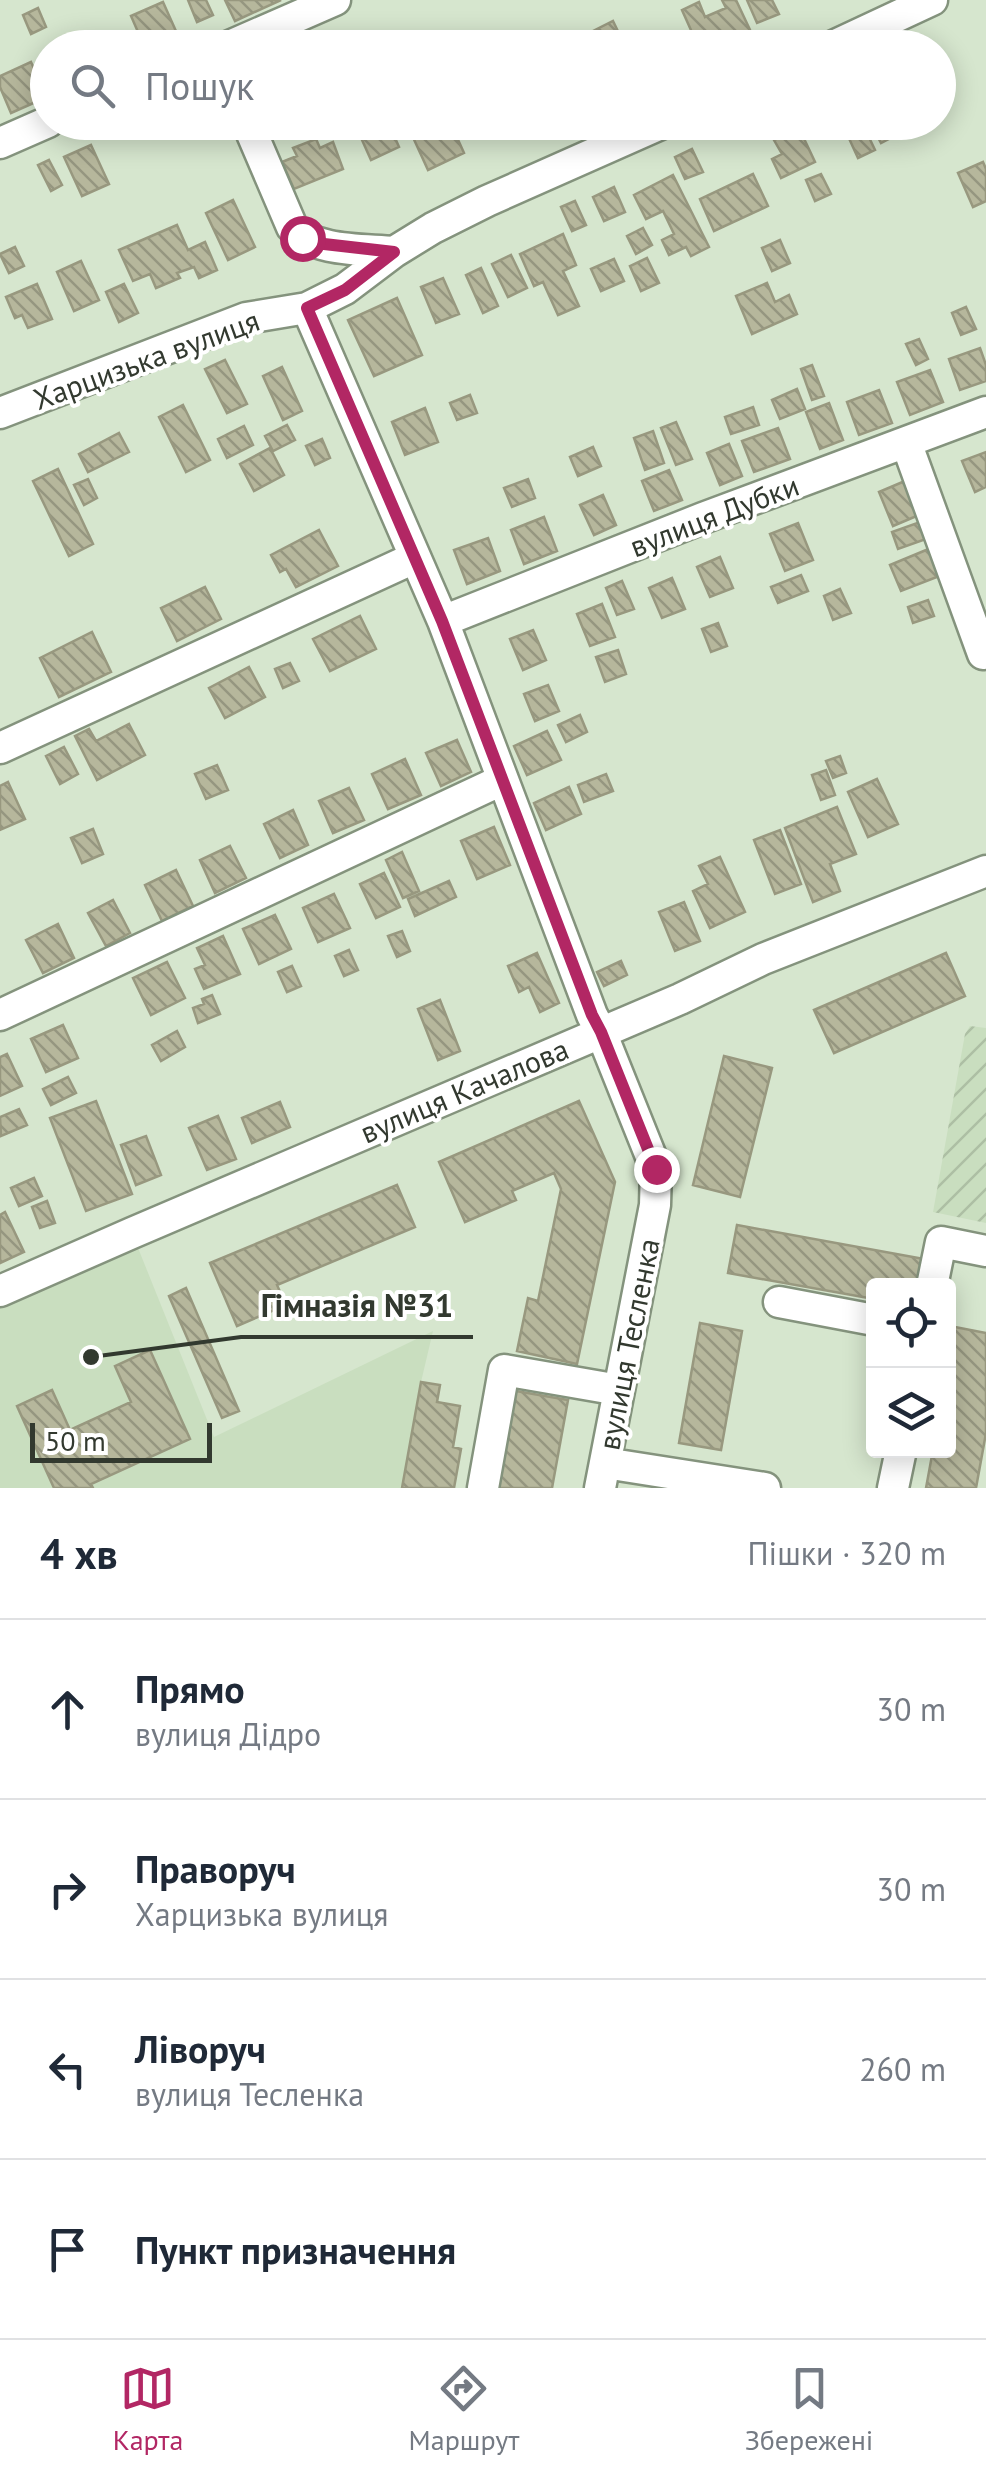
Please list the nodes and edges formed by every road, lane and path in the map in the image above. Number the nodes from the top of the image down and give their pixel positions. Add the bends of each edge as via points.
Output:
1 (335, 0) edge
2 (932, 0) edge
3 (266, 30) edge
4 (868, 30) edge
5 (30, 130) edge
6 (255, 140) edge
7 (625, 140) edge
8 (0, 142) edge
9 (394, 252) junction
10 (307, 308) junction
11 (986, 412) edge
12 (0, 413) edge
13 (906, 442) junction
14 (414, 558) junction
15 (442, 621) junction
16 (983, 654) dead end
17 (0, 748) edge
18 (502, 780) junction
19 (986, 872) edge
20 (0, 1015) edge
21 (601, 1032) junction
22 (986, 1251) edge
23 (934, 1278) edge
24 (0, 1291) edge
25 (780, 1302) dead end
26 (866, 1318) edge
27 (619, 1390) junction
28 (899, 1458) edge
29 (602, 1476) edge
30 (483, 1488) edge
31 (765, 1488) edge
32 (893, 1488) edge

1 - 3 street
2 - 4 street
5 - 8 street
6 - 9 street via 302,238
7 - 9 street, Харцизька вулиця via 487,201
9 - 10 street, Харцизька вулиця via 345,290
10 - 12 street, Харцизька вулиця via 246,318
10 - 14 street, вулиця Тесленка
11 - 13 street, вулиця Дубки
13 - 15 street, вулиця Дубки
13 - 16 street
14 - 15 street, вулиця Тесленка
14 - 17 street
15 - 18 street, вулиця Тесленка
18 - 20 street
18 - 21 street, вулиця Тесленка
19 - 21 street, вулиця Качалова
21 - 24 street, вулиця Качалова
21 - 27 street, вулиця Тесленка via 656,1169
22 - 23 street via 941,1242
25 - 26 street
27 - 29 street, вулиця Тесленка
27 - 30 street via 504,1370
28 - 32 street
29 - 31 street

